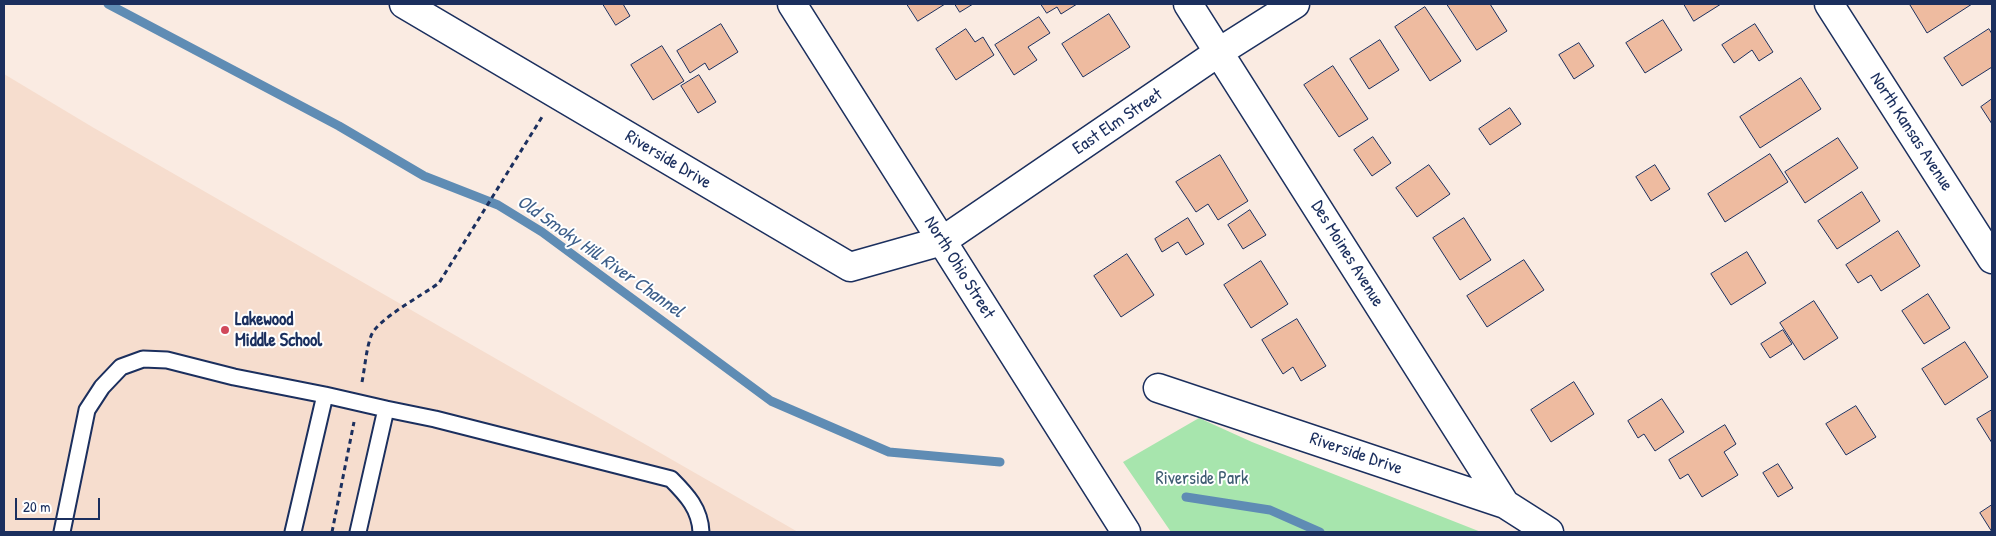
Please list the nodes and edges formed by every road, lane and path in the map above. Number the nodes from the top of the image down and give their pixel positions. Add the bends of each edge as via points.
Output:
1 (404, 4) edge
2 (792, 4) edge
3 (1188, 4) edge
4 (1295, 4) edge
5 (1829, 4) edge
6 (1219, 52) junction
7 (529, 135) dead end
8 (942, 241) junction
9 (453, 259) dead end
10 (1992, 259) edge
11 (1158, 388) dead end
12 (325, 396) junction
13 (386, 409) junction
14 (1505, 504) junction
15 (62, 532) edge
16 (292, 532) edge
17 (358, 532) edge
18 (701, 532) edge
19 (1126, 532) edge
20 (1549, 532) edge

1 - 8 street, Riverside Drive via 850,266
2 - 8 street, North Ohio Street
3 - 6 street, Des Moines Avenue
4 - 6 street, East Elm Street
5 - 10 street, North Kansas Avenue
6 - 8 street, East Elm Street
6 - 14 street, Des Moines Avenue
7 - 9 path
8 - 19 street, North Ohio Street
11 - 14 street, Riverside Drive
12 - 13 lane
12 - 15 lane via 167,360 143,359 121,367 102,387 88,410
12 - 16 lane
13 - 17 lane
13 - 18 lane via 671,479 689,498 700,520
14 - 20 street, Riverside Drive

